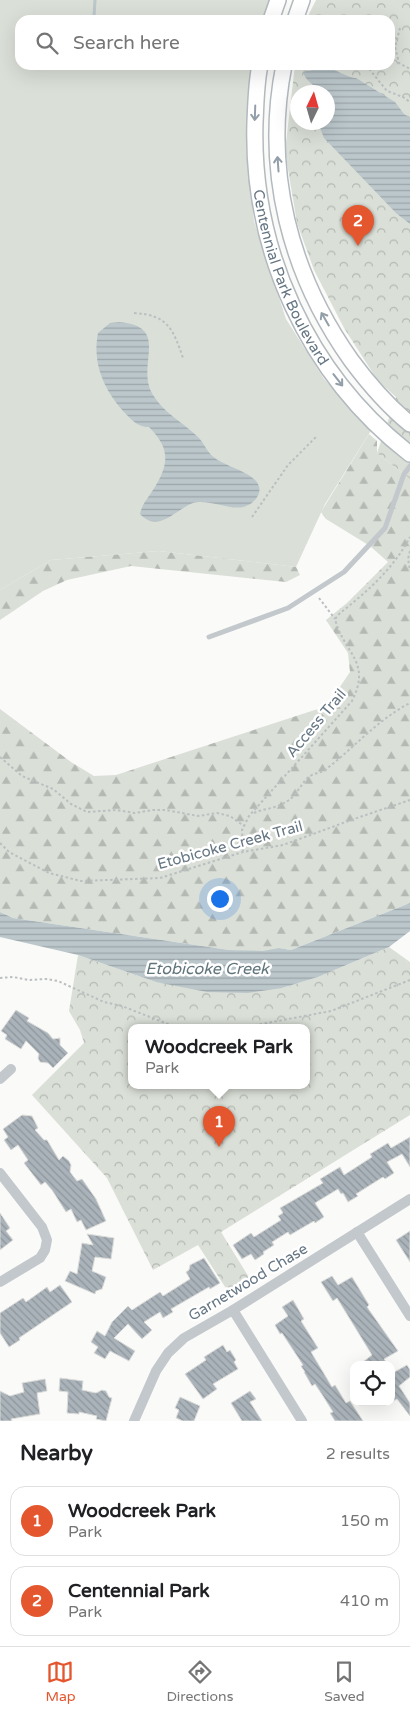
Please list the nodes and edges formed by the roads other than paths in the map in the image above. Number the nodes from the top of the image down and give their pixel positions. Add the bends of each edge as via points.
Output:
1 (278, 0) edge
2 (302, 0) edge
3 (273, 15) edge
4 (298, 15) edge
5 (259, 70) edge
6 (283, 70) edge
7 (410, 424) edge
8 (410, 454) edge
9 (410, 466) edge
10 (209, 638) dead end
11 (11, 1069) dead end
12 (0, 1078) edge
13 (0, 1173) edge
14 (410, 1199) edge
15 (357, 1232) junction
16 (0, 1282) edge
17 (233, 1310) junction
18 (410, 1316) edge
19 (134, 1421) edge
20 (302, 1421) edge

1 - 3 street
2 - 4 street
5 -> 8 street, Centennial Park Boulevard via 255,166 263,218 276,266 302,326 336,379 361,409
7 -> 6 street, Centennial Park Boulevard via 379,394 338,341 297,257 278,163 278,106
9 - 10 lane via 404,474 385,528 344,572 288,608
11 - 12 street
13 - 16 street via 42,1227 47,1240 40,1258
14 - 15 street, Garnetwood Chase
15 - 17 street, Garnetwood Chase
15 - 18 street
17 - 19 street, Garnetwood Chase via 184,1338 168,1353 156,1371
17 - 20 street

